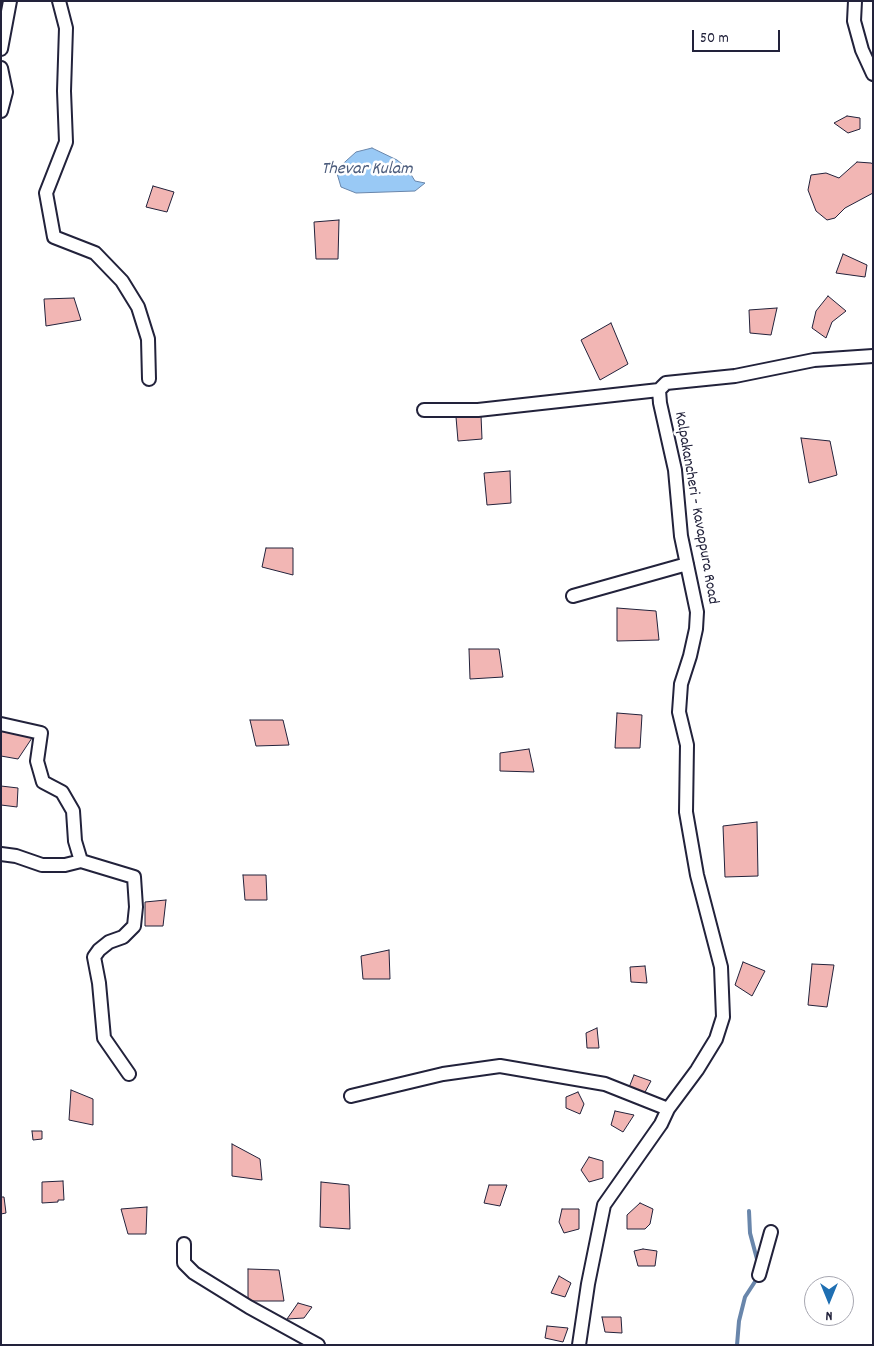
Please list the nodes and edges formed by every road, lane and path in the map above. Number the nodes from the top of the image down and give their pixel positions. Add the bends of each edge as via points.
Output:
1 (10, 1) edge
2 (59, 1) edge
3 (855, 1) edge
4 (1, 49) edge
5 (1, 68) edge
6 (873, 74) edge
7 (1, 110) edge
8 (873, 356) edge
9 (149, 378) dead end
10 (659, 390) junction
11 (424, 410) dead end
12 (687, 564) junction
13 (573, 596) dead end
14 (1, 724) edge
15 (1, 854) edge
16 (81, 862) junction
17 (129, 1074) dead end
18 (351, 1096) dead end
19 (668, 1109) junction
20 (771, 1232) dead end
21 (184, 1244) dead end
22 (759, 1275) dead end
23 (318, 1345) edge
24 (579, 1345) edge

1 - 4 street
2 - 9 street via 66,28 66,142 46,193 54,237 95,253 122,281 138,307 148,339
3 - 6 street via 854,21
5 - 7 street via 6,92
8 - 10 street via 814,360 735,376 666,383
10 - 11 street via 478,410
10 - 12 street, Kalpakancheri - Kavappura Road via 675,470
12 - 13 street
12 - 19 street, Kalpakancheri - Kavappura Road via 697,612 696,629 681,684 679,712 686,745 686,812 697,875 721,967 723,1017 716,1039
14 - 16 street via 41,734 37,760 43,782 62,792 74,810 75,841
15 - 16 street via 42,865
16 - 17 street via 134,877 134,926 123,937 98,950 94,957 104,1038
18 - 19 street via 443,1074 500,1066 605,1084
19 - 24 street, Kalpakancheri - Kavappura Road via 604,1205
20 - 22 street
21 - 23 street via 184,1263 194,1273

